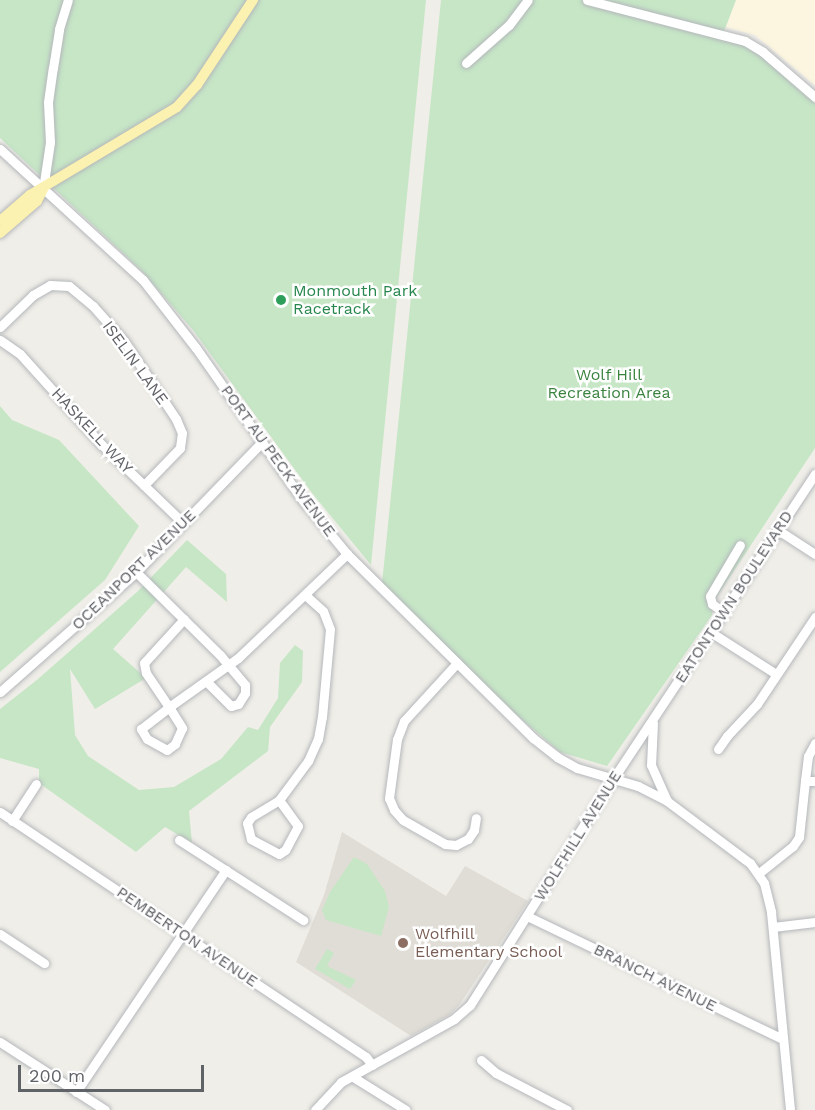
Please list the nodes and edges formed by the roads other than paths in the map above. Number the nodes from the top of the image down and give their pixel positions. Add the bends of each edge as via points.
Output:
1 (68, 0) edge
2 (253, 0) edge
3 (528, 0) edge
4 (587, 0) edge
5 (466, 63) dead end
6 (815, 97) edge
7 (0, 149) edge
8 (44, 189) junction
9 (0, 221) edge
10 (0, 233) edge
11 (0, 327) edge
12 (0, 340) edge
13 (261, 443) junction
14 (815, 474) edge
15 (144, 484) junction
16 (183, 523) junction
17 (778, 530) junction
18 (740, 545) dead end
19 (347, 554) junction
20 (815, 554) edge
21 (136, 572) junction
22 (305, 595) junction
23 (725, 613) junction
24 (815, 617) edge
25 (184, 619) junction
26 (712, 633) junction
27 (457, 663) junction
28 (228, 665) junction
29 (776, 674) junction
30 (207, 682) junction
31 (0, 692) edge
32 (169, 707) junction
33 (653, 721) junction
34 (815, 743) edge
35 (718, 749) dead end
36 (613, 779) junction
37 (805, 781) junction
38 (815, 781) edge
39 (36, 784) dead end
40 (279, 800) junction
41 (667, 801) junction
42 (1, 815) edge
43 (476, 818) dead end
44 (12, 820) junction
45 (179, 840) dead end
46 (226, 870) junction
47 (759, 873) junction
48 (527, 916) junction
49 (303, 920) dead end
50 (815, 922) edge
51 (773, 927) junction
52 (0, 934) edge
53 (182, 934) junction
54 (44, 963) dead end
55 (783, 1039) junction
56 (0, 1042) edge
57 (481, 1060) dead end
58 (372, 1065) junction
59 (353, 1077) junction
60 (76, 1092) junction
61 (105, 1110) edge
62 (315, 1110) edge
63 (406, 1110) edge
64 (567, 1110) edge
65 (790, 1110) edge

1 - 8 street via 59,29 48,102 50,142
2 - 8 main road via 185,99
3 - 5 street via 509,26
4 - 6 street via 745,41
7 - 8 street, PORT AU PECK AVENUE
8 - 9 main road via 30,195
8 - 10 main road via 37,201
8 - 13 street, PORT AU PECK AVENUE via 159,299
11 - 15 street, ISELIN LANE via 33,295 50,285 69,286 93,306 124,341 182,433 180,448
12 - 15 street, HASKELL WAY via 20,354 101,444
13 - 16 street, OCEANPORT AVENUE
13 - 19 street, PORT AU PECK AVENUE
14 - 17 street, EATONTOWN BOULEVARD
15 - 16 street, HASKELL WAY
16 - 21 street, OCEANPORT AVENUE
17 - 20 street
17 - 23 street, EATONTOWN BOULEVARD
18 - 23 street via 710,596 712,604
19 - 22 street
19 - 27 street, PORT AU PECK AVENUE
21 - 25 street
21 - 31 street, OCEANPORT AVENUE
22 - 28 street
22 - 40 street via 323,611 331,632 321,727 302,771
23 - 26 street, EATONTOWN BOULEVARD
24 - 29 street
25 - 28 street
25 - 32 street via 145,659 149,679
26 - 29 street
26 - 33 street, EATONTOWN BOULEVARD
27 - 36 street, PORT AU PECK AVENUE via 548,751 577,768
27 - 43 street via 404,721 397,739 389,798 403,820 445,844 456,845 468,839
28 - 30 street
28 - 30 street via 246,688 236,706 225,702
29 - 35 street via 749,714
30 - 32 street
32 - 32 street via 182,732 167,750 147,739 141,729
33 - 36 street, WOLFHILL AVENUE
33 - 41 street via 651,765
34 - 37 street via 808,756
36 - 41 street, PORT AU PECK AVENUE
36 - 48 street, WOLFHILL AVENUE
37 - 38 street
37 - 47 street via 799,837
39 - 44 street
40 - 40 street via 247,823 251,839 279,855 298,826
41 - 47 street via 741,854
42 - 44 street, PEMBERTON AVENUE
44 - 53 street, PEMBERTON AVENUE
45 - 46 street
46 - 49 street
46 - 53 street
47 - 51 street via 768,894
48 - 55 street, BRANCH AVENUE
48 - 58 street, WOLFHILL AVENUE via 460,1014
50 - 51 street
51 - 55 street
52 - 54 street
53 - 58 street, PEMBERTON AVENUE via 366,1057
53 - 60 street
55 - 65 street
56 - 60 street
57 - 64 street via 496,1073
58 - 59 street, WOLFHILL AVENUE
59 - 62 street, WOLFHILL AVENUE via 332,1090
59 - 63 street
60 - 61 street

